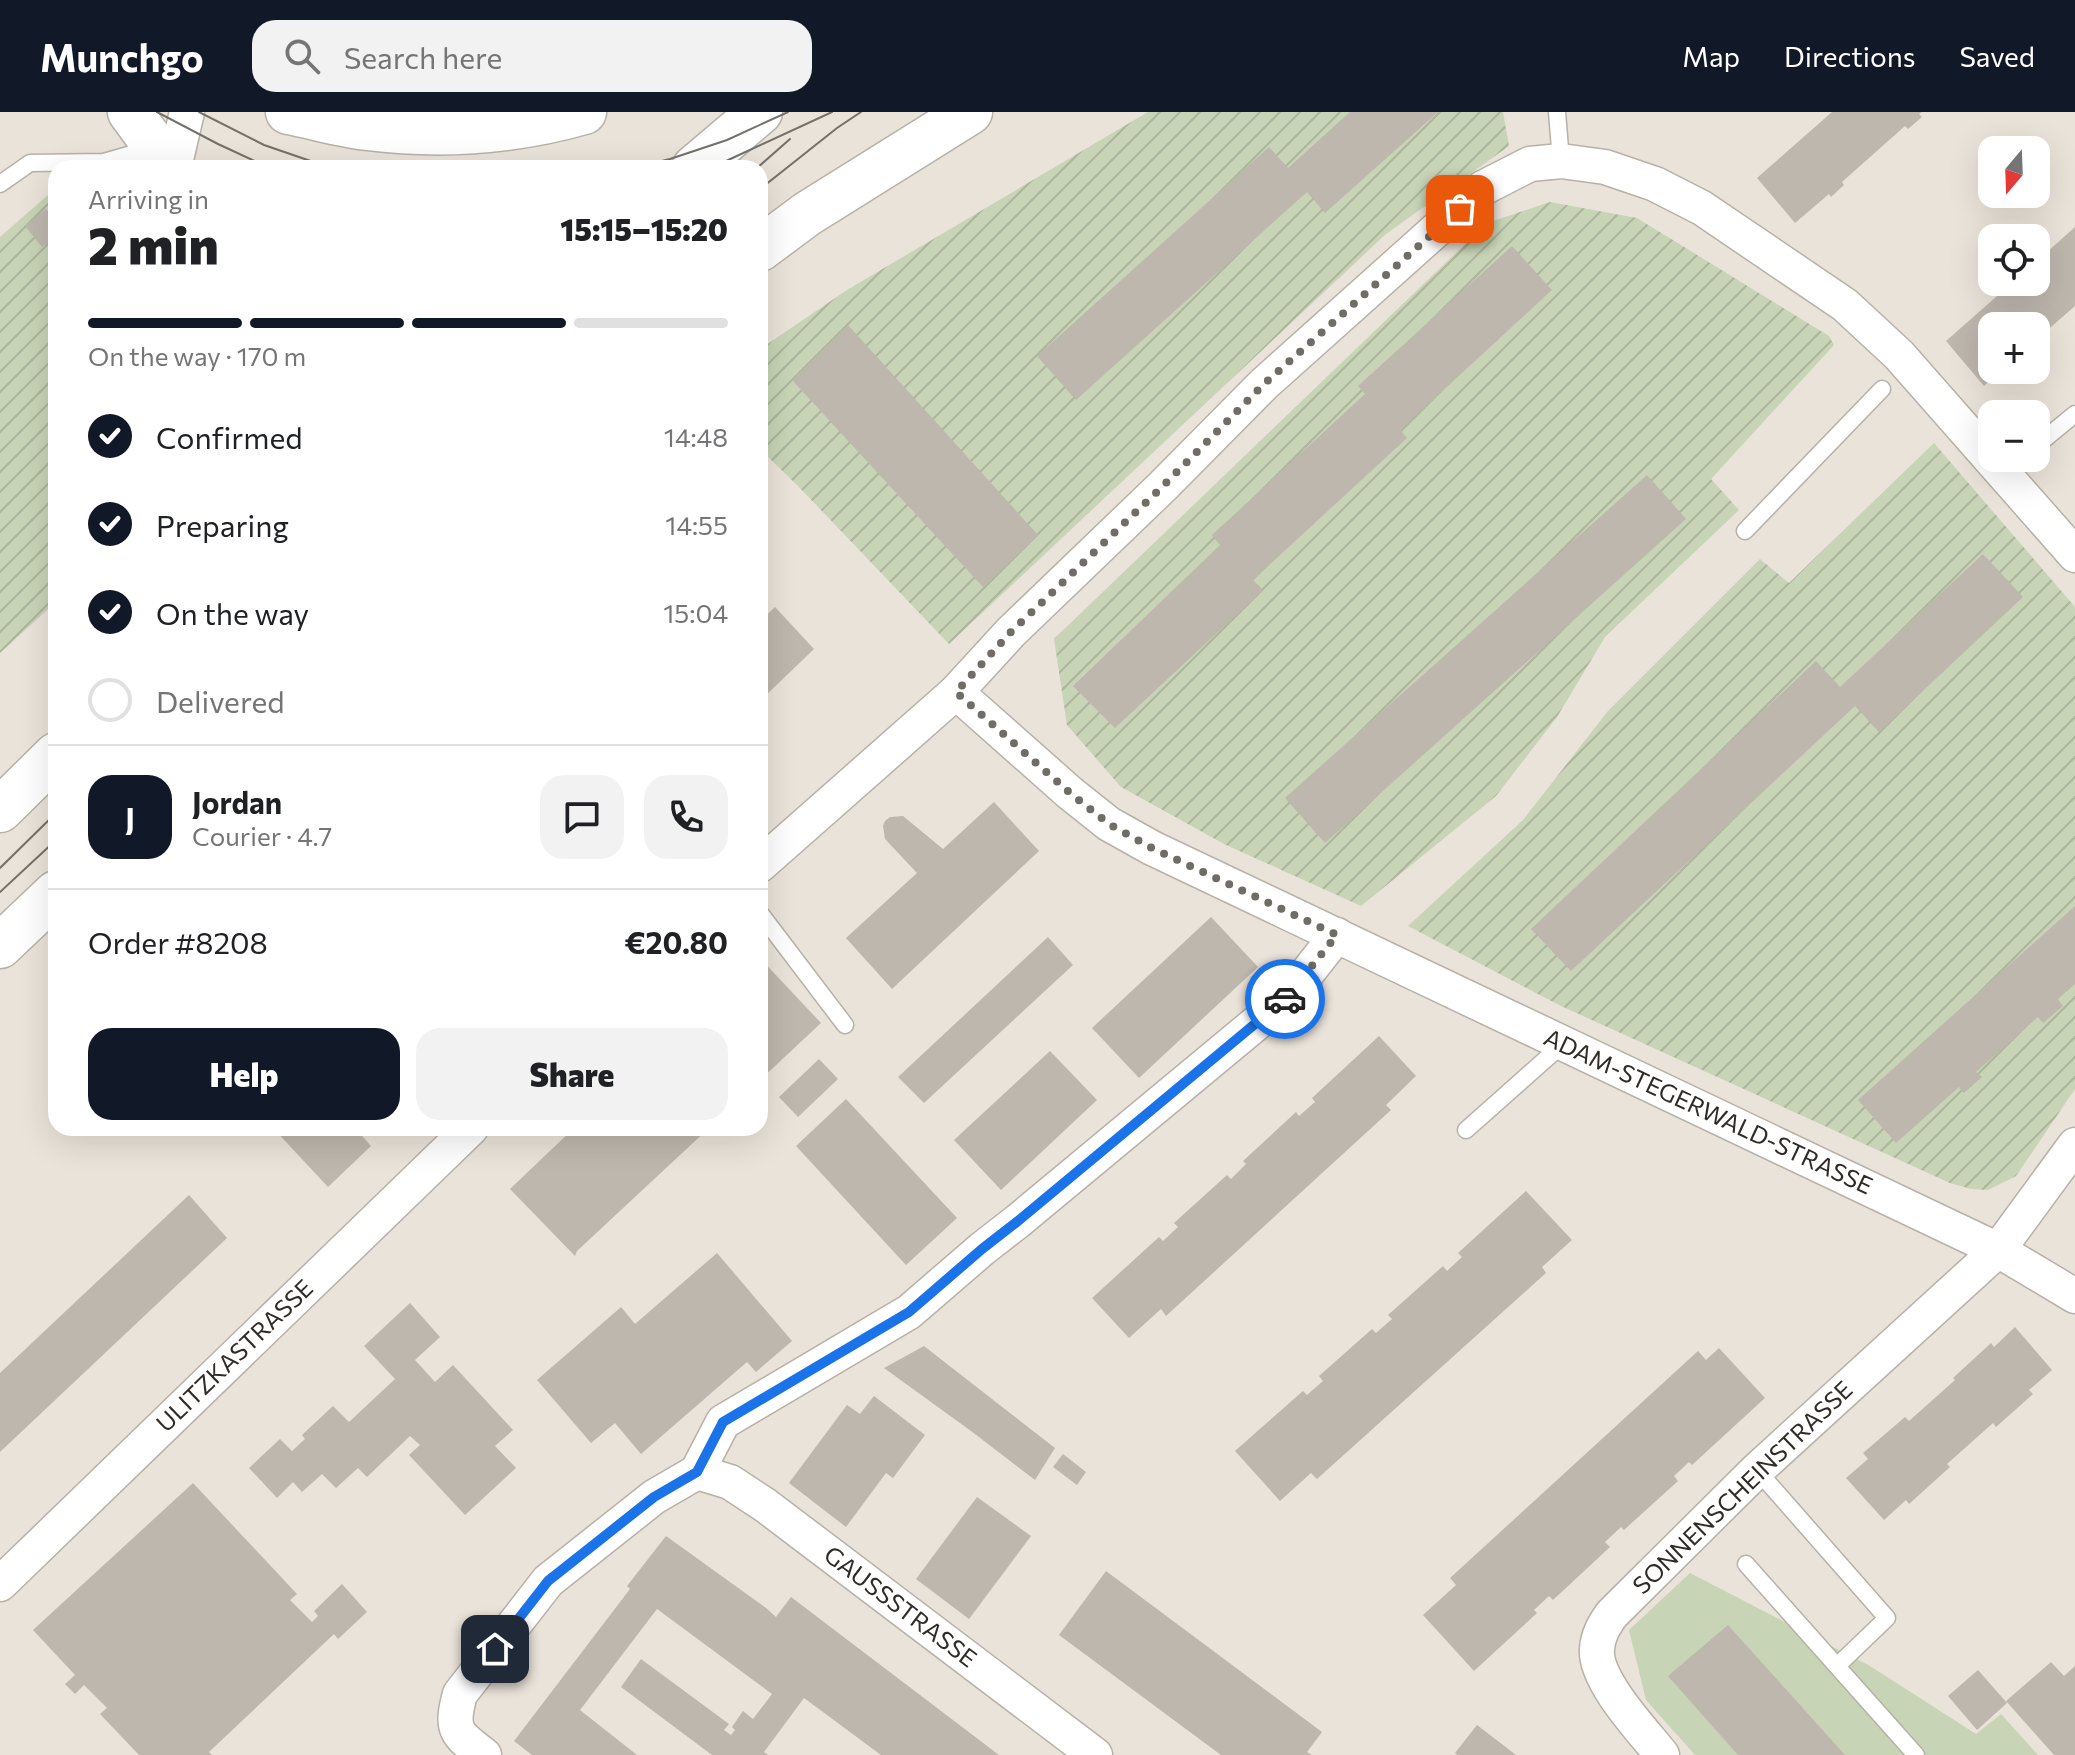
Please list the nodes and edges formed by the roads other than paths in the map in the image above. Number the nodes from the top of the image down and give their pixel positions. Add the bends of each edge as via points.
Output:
1 (187, 112) edge
2 (288, 112) edge
3 (584, 112) edge
4 (760, 112) edge
5 (970, 112) edge
6 (1557, 112) edge
7 (157, 149) edge
8 (112, 160) edge
9 (703, 160) edge
10 (1561, 161) junction
11 (48, 163) edge
12 (0, 184) edge
13 (768, 243) edge
14 (1882, 389) dead end
15 (2075, 414) edge
16 (1978, 432) edge
17 (2050, 435) edge
18 (2017, 472) edge
19 (1745, 531) dead end
20 (2075, 555) edge
21 (956, 692) junction
22 (48, 763) edge
23 (0, 810) edge
24 (768, 858) edge
25 (48, 901) edge
26 (768, 924) edge
27 (1337, 935) junction
28 (0, 946) edge
29 (845, 1025) dead end
30 (1564, 1043) junction
31 (1466, 1130) dead end
32 (463, 1136) edge
33 (2075, 1145) edge
34 (1998, 1250) junction
35 (2075, 1296) edge
36 (1757, 1470) junction
37 (697, 1472) junction
38 (1746, 1564) dead end
39 (0, 1584) edge
40 (1837, 1666) junction
41 (472, 1746) edge
42 (1095, 1755) edge
43 (1662, 1755) edge
44 (1916, 1755) edge

1 - 7 street
2 - 3 main road via 365,128 421,132 547,123
4 - 9 main road
5 - 13 main road
6 - 10 lane
7 - 8 lane
10 - 16 street via 1605,167 1702,208 1845,305
10 - 21 street via 1530,164 1483,188 1264,384
11 - 12 lane via 30,163
14 - 19 lane
15 - 17 lane
18 - 20 street
21 - 24 street
21 - 27 street, ADAM-STEGERWALD-STRASSE via 1109,824
22 - 23 main road
25 - 28 main road
26 - 29 lane
27 - 30 street, ADAM-STEGERWALD-STRASSE
27 - 37 street via 1289,996 909,1312 723,1422
30 - 31 lane
30 - 34 street, ADAM-STEGERWALD-STRASSE
32 - 39 street, ULITZKASTRASSE
33 - 34 street, SONNENSCHEINSTRASSE
34 - 35 street, ADAM-STEGERWALD-STRASSE
34 - 36 street, SONNENSCHEINSTRASSE
36 - 40 lane via 1887,1618
36 - 43 street, SONNENSCHEINSTRASSE via 1600,1632 1600,1671
37 - 41 street via 654,1497 548,1581 460,1694 454,1715
37 - 42 street, GAUSSSTRASSE via 730,1482 765,1505
38 - 40 lane
40 - 44 lane

